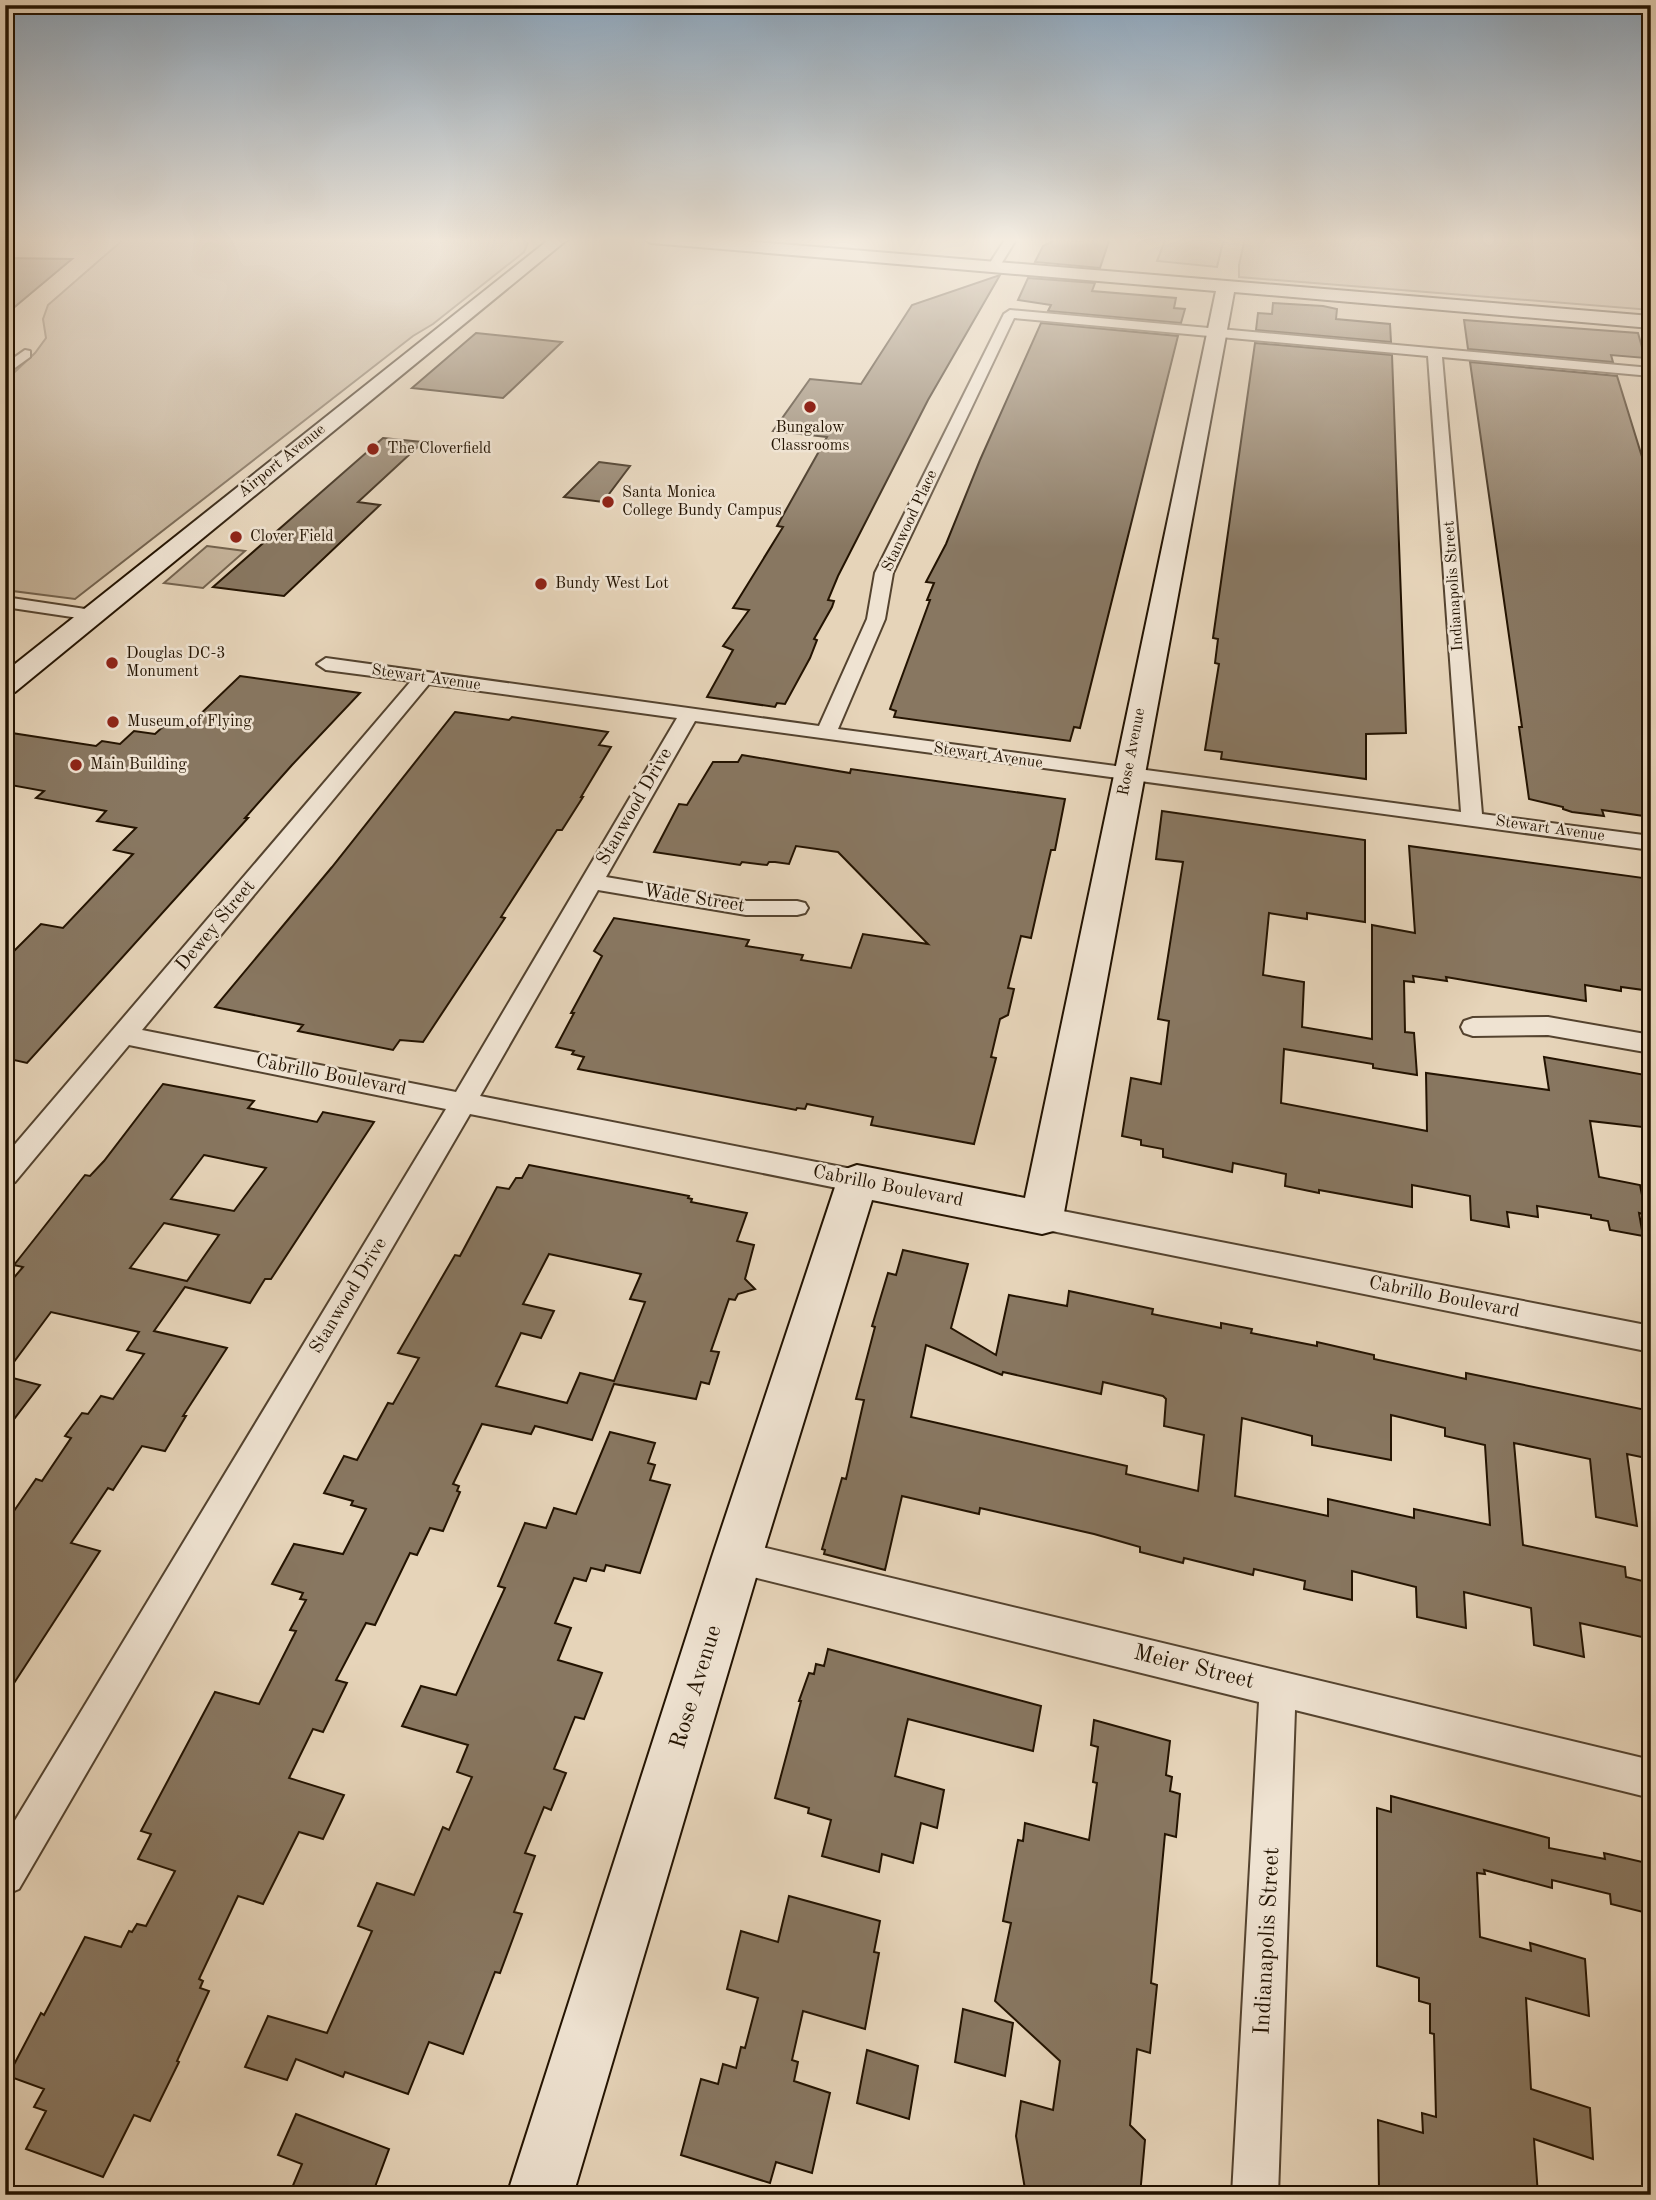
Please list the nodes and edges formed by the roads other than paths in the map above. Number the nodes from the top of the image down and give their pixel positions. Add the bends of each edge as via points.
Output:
1 (433, 341) edge
2 (997, 341) edge
3 (1215, 341) edge
4 (1301, 341) edge
5 (1435, 353) junction
6 (24, 354) dead end
7 (5, 371) edge
8 (1651, 372) edge
9 (5, 603) edge
10 (92, 615) junction
11 (326, 664) dead end
12 (425, 677) junction
13 (5, 686) edge
14 (689, 715) junction
15 (826, 733) junction
16 (1128, 774) junction
17 (1472, 818) junction
18 (1651, 842) edge
19 (592, 882) junction
20 (797, 908) dead end
21 (1473, 1027) dead end
22 (124, 1035) junction
23 (1651, 1044) edge
24 (463, 1102) junction
25 (5, 1175) edge
26 (857, 1181) junction
27 (1041, 1218) junction
28 (1651, 1339) edge
29 (737, 1556) junction
30 (1278, 1687) junction
31 (1651, 1779) edge
32 (5, 1875) edge
33 (540, 2195) edge
34 (1255, 2195) edge

1 - 10 street, Airport Avenue
2 - 15 street, Stanwood Place via 884,573 876,620
3 - 16 street, Rose Avenue
4 - 5 street
5 - 8 street
5 - 17 street, Indianapolis Street
6 - 7 street
9 - 10 street
10 - 13 street, Airport Avenue
11 - 12 street, Stewart Avenue
12 - 14 street, Stewart Avenue
12 - 22 street, Dewey Street
14 - 15 street, Stewart Avenue
14 - 19 street, Stanwood Drive
15 - 16 street, Stewart Avenue
16 - 17 street, Stewart Avenue
16 - 27 street, Rose Avenue
17 - 18 street, Stewart Avenue
19 - 20 street, Wade Street via 746,908
19 - 24 street, Stanwood Drive
21 - 23 street via 1548,1027
22 - 24 street, Cabrillo Boulevard
22 - 25 street, Dewey Street
24 - 26 street, Cabrillo Boulevard
24 - 32 street, Stanwood Drive
26 - 27 street, Cabrillo Boulevard
26 - 29 street, Rose Avenue
27 - 28 street, Cabrillo Boulevard
29 - 30 street, Meier Street
29 - 33 street, Rose Avenue
30 - 31 street, Meier Street
30 - 34 street, Indianapolis Street

